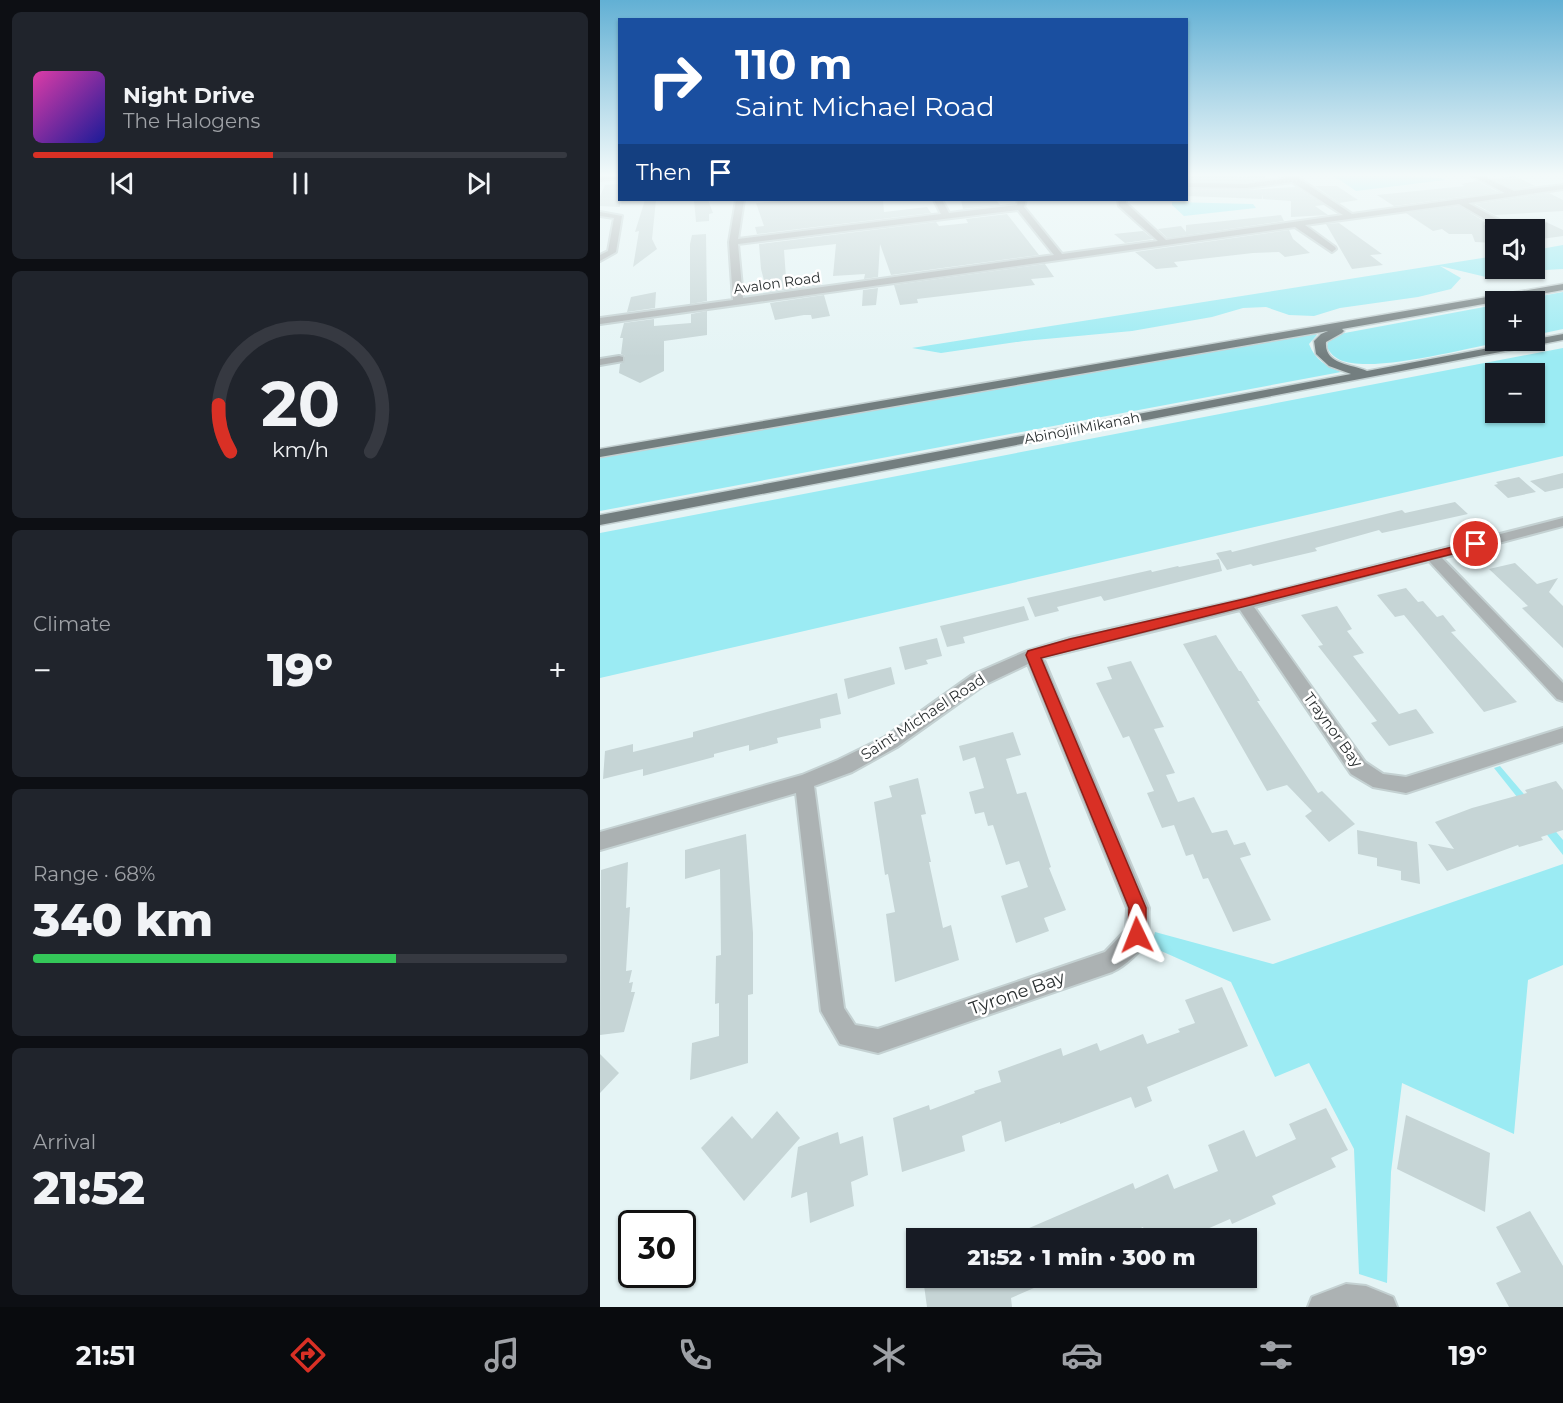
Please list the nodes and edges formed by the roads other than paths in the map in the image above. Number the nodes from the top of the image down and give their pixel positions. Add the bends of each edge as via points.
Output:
1 (615, 235) edge
2 (734, 235) edge
3 (793, 235) edge
4 (1044, 235) edge
5 (1156, 235) edge
6 (1216, 235) edge
7 (1312, 235) edge
8 (733, 242) junction
9 (1164, 242) junction
10 (1332, 249) dead end
11 (600, 258) edge
12 (1061, 258) junction
13 (1563, 287) edge
14 (738, 302) junction
15 (1475, 302) junction
16 (600, 321) edge
17 (1563, 337) edge
18 (619, 359) dead end
19 (600, 362) edge
20 (1381, 371) junction
21 (600, 453) edge
22 (600, 520) edge
23 (1563, 522) edge
24 (1432, 556) junction
25 (1244, 604) junction
26 (1033, 655) junction
27 (1563, 694) edge
28 (1563, 735) edge
29 (804, 782) junction
30 (600, 841) edge
31 (1322, 1307) edge
32 (1383, 1307) edge

1 - 11 street via 612,252
2 - 8 street
3 - 8 street
4 - 12 street
5 - 9 street
6 - 9 street, Avalon Road
7 - 10 street
8 - 14 street
9 - 12 street, Avalon Road
12 - 14 street, Avalon Road
13 - 15 main road
14 - 16 street, Avalon Road
15 - 20 main road via 1334,332 1320,341 1321,353 1332,363 1349,370
15 - 21 main road
17 - 20 main road, Abinojii Mikanah
18 - 19 street
20 - 22 main road, Abinojii Mikanah
23 - 24 street, Saint Michael Road
24 - 25 street, Saint Michael Road
24 - 27 street
25 - 26 street, Saint Michael Road
25 - 28 street, Traynor Bay via 1358,768 1378,782 1406,784
26 - 29 street, Saint Michael Road via 978,680 867,756
26 - 29 street, Tyrone Bay via 1137,908 1137,935 1112,961 878,1041 848,1036 833,1011
29 - 30 street, Saint Michael Road
31 - 32 street via 1340,1298 1363,1298

